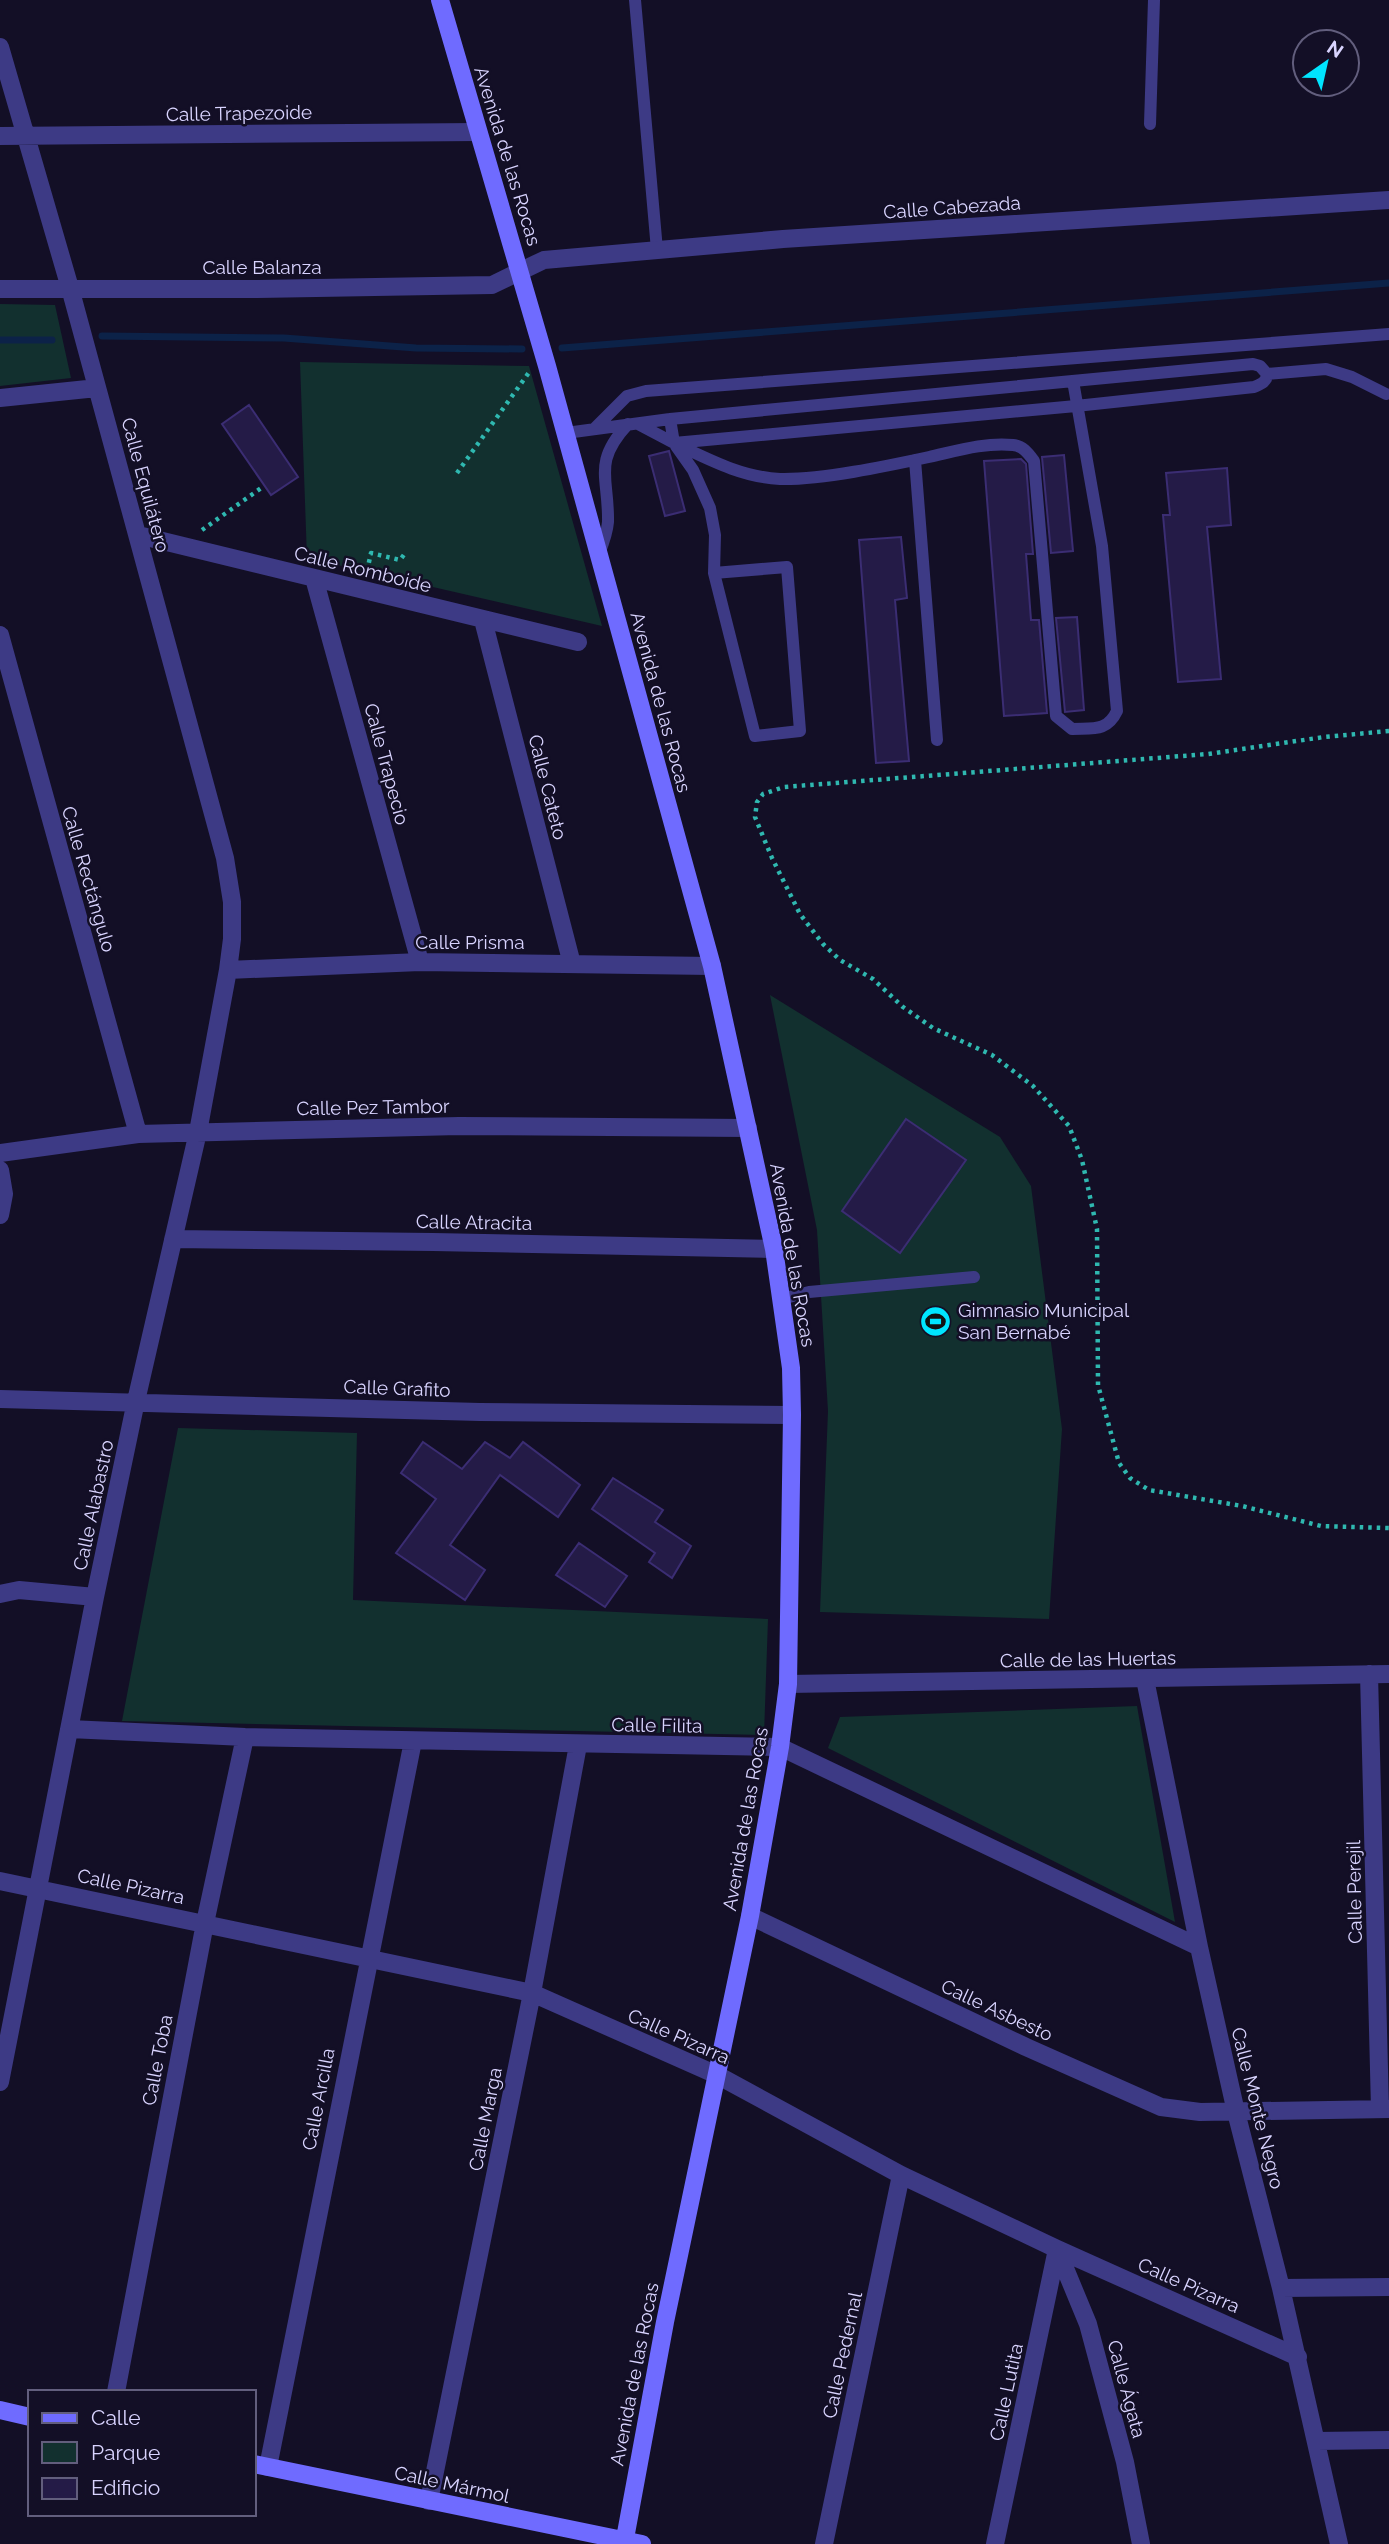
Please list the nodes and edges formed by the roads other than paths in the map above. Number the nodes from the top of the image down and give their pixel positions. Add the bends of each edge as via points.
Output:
1 (440, 0) edge
2 (635, 0) edge
3 (1154, 0) edge
4 (0, 47) edge
5 (1150, 124) dead end
6 (478, 132) junction
7 (0, 136) edge
8 (25, 136) junction
9 (1389, 200) edge
10 (657, 250) junction
11 (520, 271) junction
12 (0, 289) edge
13 (72, 295) junction
14 (1389, 334) edge
15 (1267, 374) junction
16 (1073, 381) junction
17 (97, 388) junction
18 (1386, 394) dead end
19 (0, 398) edge
20 (892, 399) junction
21 (1076, 406) junction
22 (670, 419) junction
23 (894, 423) junction
24 (633, 424) junction
25 (594, 429) junction
26 (566, 433) junction
27 (674, 443) junction
28 (915, 460) junction
29 (138, 535) junction
30 (600, 554) junction
31 (714, 573) junction
32 (314, 578) junction
33 (483, 620) junction
34 (0, 635) edge
35 (578, 642) dead end
36 (937, 740) dead end
37 (232, 939) joint
38 (420, 962) junction
39 (572, 964) junction
40 (712, 966) junction
41 (228, 970) junction
42 (748, 1128) junction
43 (198, 1132) junction
44 (138, 1133) junction
45 (0, 1153) edge
46 (0, 1170) edge
47 (0, 1215) edge
48 (173, 1239) junction
49 (774, 1249) junction
50 (974, 1278) dead end
51 (781, 1299) junction
52 (0, 1399) edge
53 (136, 1401) junction
54 (792, 1415) junction
55 (0, 1594) edge
56 (95, 1597) junction
57 (1370, 1674) junction
58 (1389, 1674) edge
59 (1145, 1679) junction
60 (788, 1684) junction
61 (69, 1728) junction
62 (246, 1737) junction
63 (413, 1741) junction
64 (578, 1745) junction
65 (780, 1747) junction
66 (0, 1881) edge
67 (40, 1888) junction
68 (750, 1916) junction
69 (205, 1923) junction
70 (1199, 1947) junction
71 (368, 1957) junction
72 (532, 1993) junction
73 (717, 2074) junction
74 (0, 2082) edge
75 (1384, 2109) edge
76 (1236, 2112) junction
77 (901, 2175) junction
78 (1057, 2249) junction
79 (1389, 2287) edge
80 (1281, 2288) junction
81 (1298, 2357) junction
82 (116, 2390) edge
83 (0, 2410) edge
84 (28, 2417) edge
85 (1389, 2440) edge
86 (1317, 2441) junction
87 (261, 2465) edge
88 (429, 2501) junction
89 (624, 2542) edge
90 (642, 2544) edge
91 (824, 2544) edge
92 (995, 2544) edge
93 (1141, 2544) edge
94 (1339, 2544) edge

1 - 6 street, Avenida de las Rocas
2 - 10 lane
3 - 5 lane
4 - 8 street, Calle Equilátero
6 - 8 street, Calle Trapezoide
6 - 11 street, Avenida de las Rocas
7 - 8 street, Calle Trapezoide
8 - 13 street, Calle Equilátero
9 - 10 street, Calle Cabezada
10 - 11 street, Calle Cabezada via 544,260
11 - 13 street, Calle Balanza via 492,285
11 - 26 street, Avenida de las Rocas
12 - 13 street, Calle Balanza
13 - 17 street, Calle Equilátero
14 - 25 lane via 646,391 627,396
15 - 16 lane via 1253,364
15 - 18 lane via 1326,369
15 - 21 lane via 1262,384 1254,387
16 - 20 lane
16 - 21 lane
17 - 19 street
17 - 29 street, Calle Equilátero
20 - 22 lane
20 - 23 lane
21 - 23 lane
21 - 28 lane via 1102,546 1117,711 1112,722 1102,727 1072,729 1056,716 1034,461 1016,445 984,445
22 - 24 lane
22 - 27 lane
23 - 27 lane
24 - 25 lane
24 - 27 lane
24 - 30 lane via 609,448 605,463 608,521
25 - 26 lane
26 - 30 street, Avenida de las Rocas
27 - 28 lane via 719,465 781,479
27 - 31 lane via 693,470 710,508
28 - 36 lane
29 - 32 street, Calle Romboide
29 - 37 street, Calle Equilátero via 225,858
30 - 40 street, Avenida de las Rocas
31 - 31 lane via 755,736 800,731 787,567
32 - 33 street, Calle Romboide
32 - 38 street, Calle Trapecio
33 - 35 street, Calle Romboide
33 - 39 street, Calle Cateto
34 - 44 street, Calle Rectángulo
37 - 41 street, Calle Alabastro
38 - 39 street, Calle Prisma
38 - 41 street, Calle Prisma
39 - 40 street, Calle Prisma
40 - 42 street, Avenida de las Rocas
41 - 43 street, Calle Alabastro
42 - 43 street, Calle Pez Tambor via 459,1126
42 - 49 street, Avenida de las Rocas
43 - 44 street, Calle Pez Tambor
43 - 48 street, Calle Alabastro
44 - 45 street, Calle Pez Tambor
46 - 47 street via 4,1195
48 - 49 street, Calle Atracita
48 - 53 street, Calle Alabastro
49 - 51 street, Avenida de las Rocas
50 - 51 lane via 809,1292
51 - 54 street, Avenida de las Rocas
52 - 53 street, Calle Grafito
53 - 54 street, Calle Grafito via 480,1412
53 - 56 street, Calle Alabastro
54 - 60 street, Avenida de las Rocas
55 - 56 street via 19,1590
56 - 61 street, Calle Alabastro
57 - 58 street, Calle de las Huertas
57 - 59 street, Calle de las Huertas
57 - 75 street, Calle Perejil
59 - 60 street, Calle de las Huertas
59 - 70 street, Calle Monte Negro
60 - 65 street, Avenida de las Rocas
61 - 62 street, Calle Filita
61 - 67 street, Calle Alabastro
62 - 63 street, Calle Filita
62 - 69 street, Calle Toba
63 - 64 street, Calle Filita
63 - 71 street, Calle Arcilla
64 - 65 street, Calle Filita
64 - 72 street, Calle Marga
65 - 68 street, Avenida de las Rocas
65 - 70 street, Calle Filita
66 - 67 street, Calle Pizarra
67 - 69 street, Calle Pizarra
67 - 74 street, Calle Alabastro
68 - 73 street, Avenida de las Rocas
68 - 76 street, Calle Asbesto via 1161,2107
69 - 71 street, Calle Pizarra
69 - 82 street, Calle Toba
70 - 76 street, Calle Monte Negro
71 - 72 street, Calle Pizarra
71 - 87 street, Calle Arcilla
72 - 73 street, Calle Pizarra
72 - 88 street, Calle Marga
73 - 77 street, Calle Pizarra
73 - 89 street, Avenida de las Rocas
75 - 76 street, Calle Asbesto
76 - 80 street, Calle Monte Negro
77 - 78 street, Calle Pizarra
77 - 91 street, Calle Pedernal
78 - 81 street, Calle Pizarra
78 - 92 street, Calle Lutita
78 - 93 street, Calle Ágata via 1088,2324 1125,2462
79 - 80 street
80 - 81 street, Calle Monte Negro
81 - 86 street, Calle Monte Negro
83 - 84 street
85 - 86 street
86 - 94 street, Calle Monte Negro
87 - 88 street, Calle Mármol
88 - 89 street, Calle Mármol
89 - 90 street, Calle Mármol

